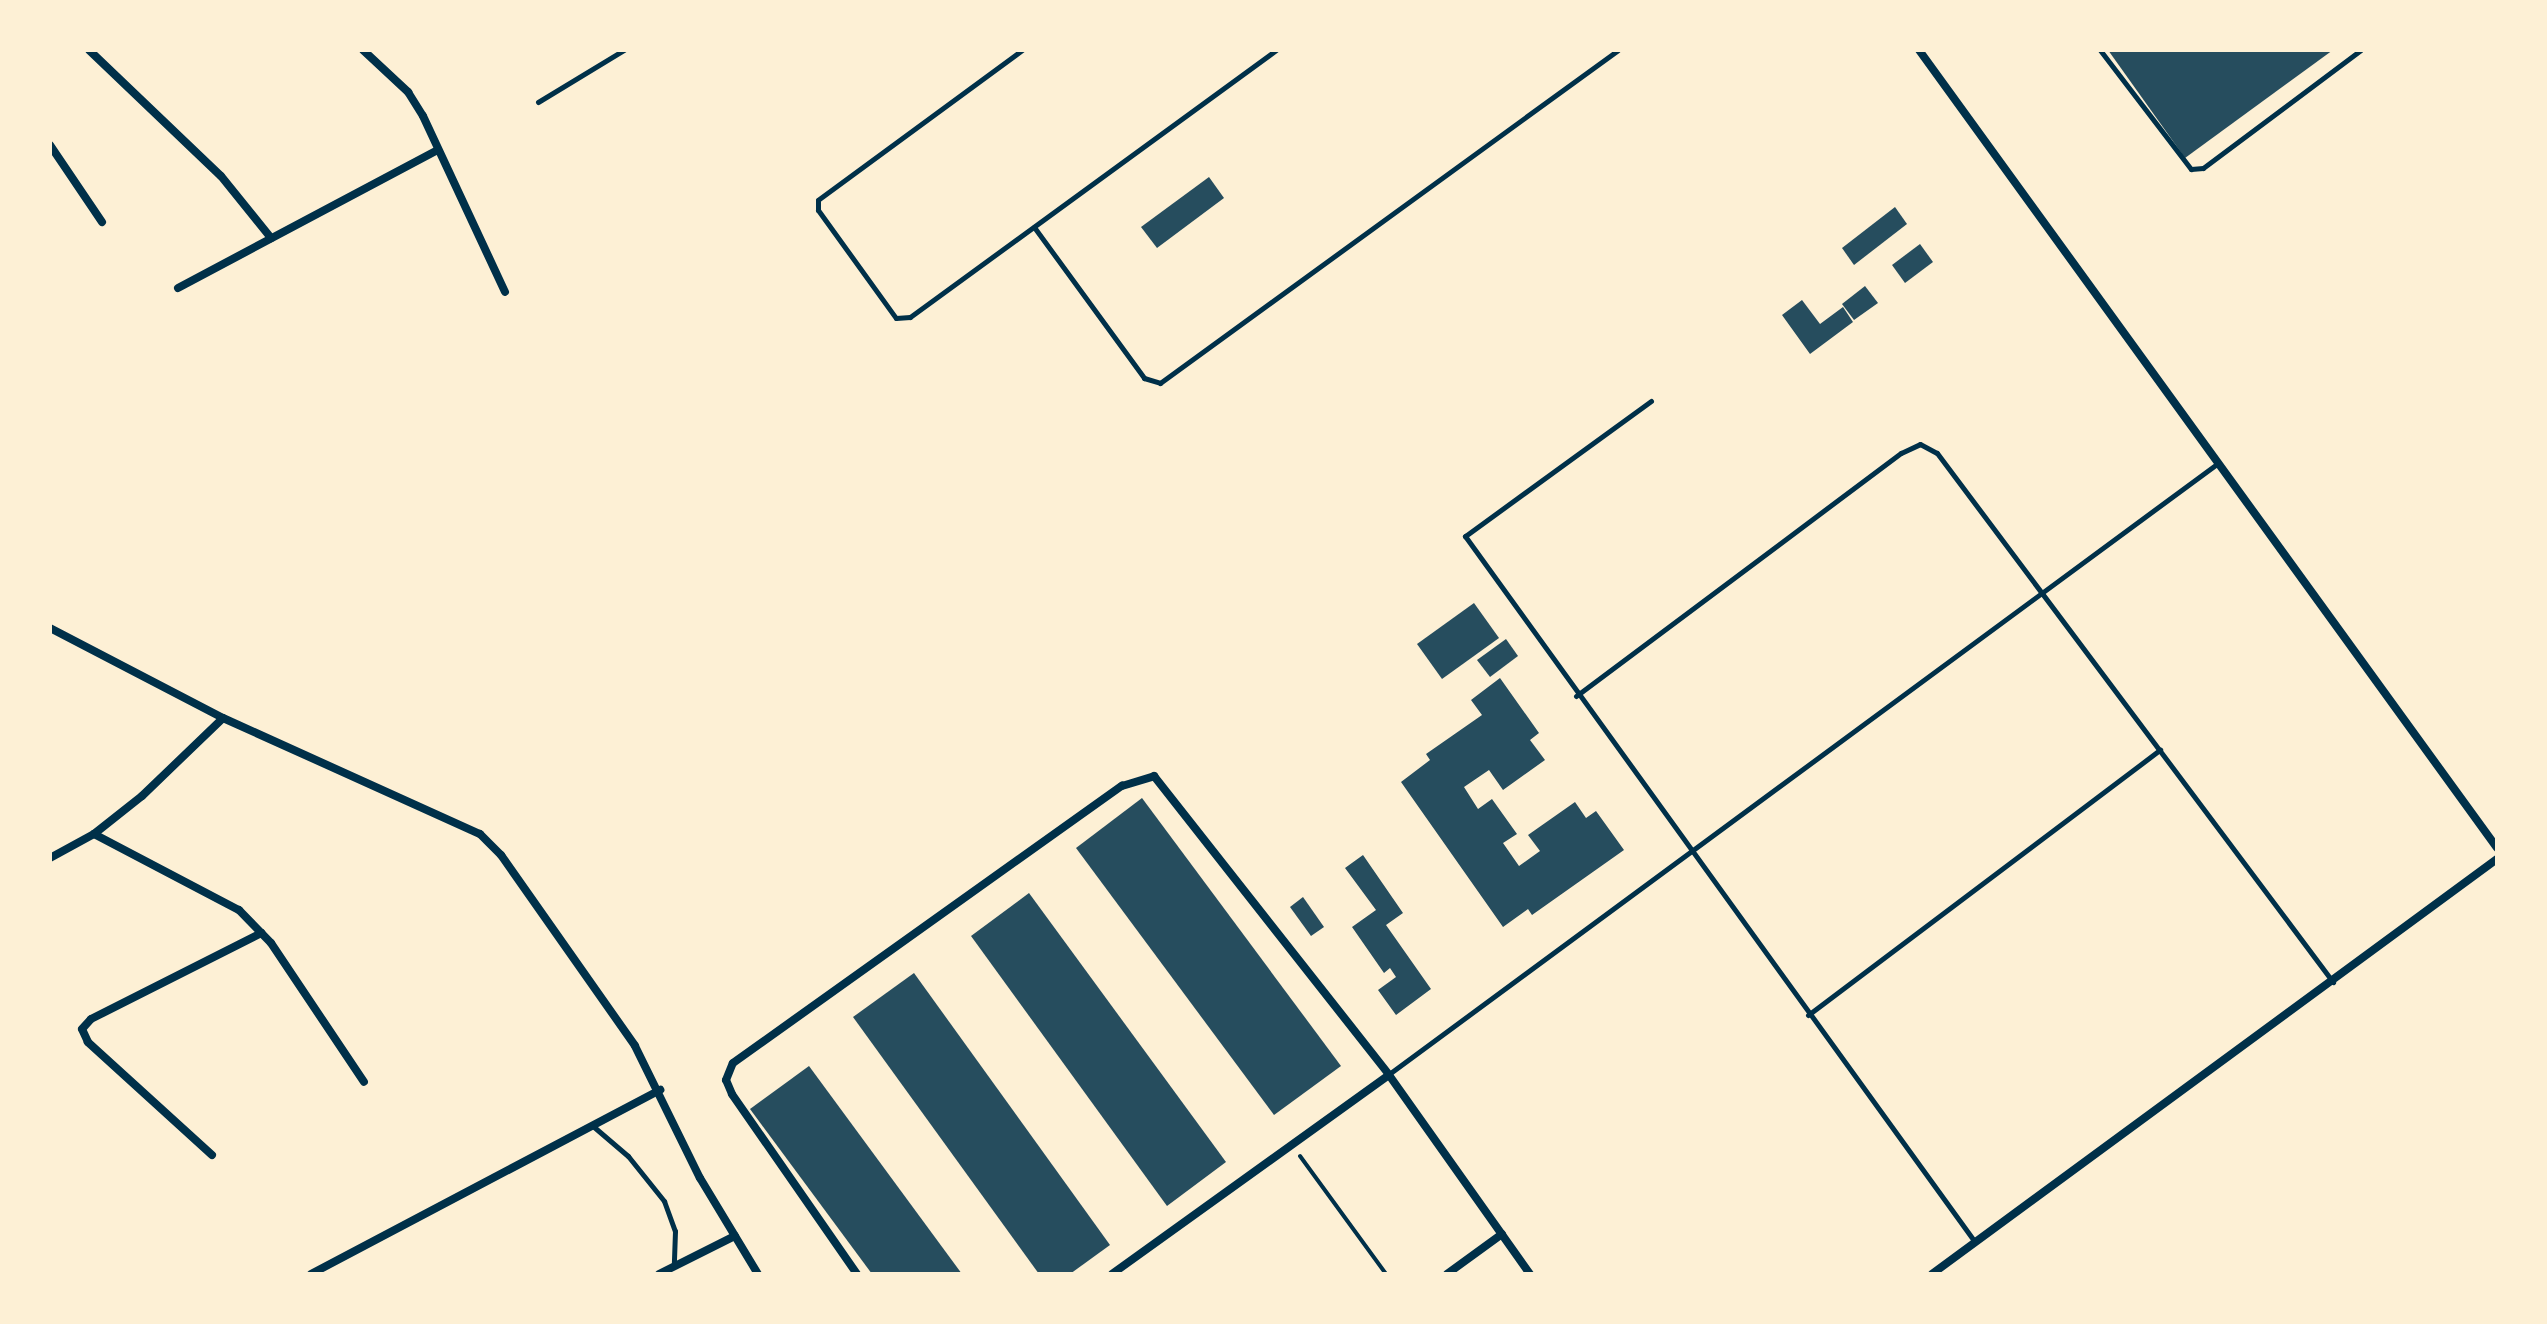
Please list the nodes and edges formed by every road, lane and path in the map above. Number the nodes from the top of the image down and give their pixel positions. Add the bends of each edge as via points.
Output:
1 (89, 50) edge
2 (363, 50) edge
3 (624, 50) edge
4 (1022, 50) edge
5 (1276, 50) edge
6 (1618, 50) edge
7 (1919, 50) edge
8 (2100, 50) edge
9 (2361, 50) edge
10 (538, 102) dead end
11 (50, 145) edge
12 (437, 150) junction
13 (102, 222) dead end
14 (1034, 227) junction
15 (271, 238) junction
16 (178, 288) dead end
17 (505, 292) dead end
18 (1651, 401) dead end
19 (2219, 463) junction
20 (2042, 594) junction
21 (50, 628) edge
22 (1576, 696) junction
23 (223, 718) junction
24 (2160, 750) junction
25 (94, 834) junction
26 (2497, 848) edge
27 (1692, 854) junction
28 (50, 858) edge
29 (2497, 859) edge
30 (261, 933) junction
31 (2333, 983) junction
32 (1808, 1015) junction
33 (1389, 1075) junction
34 (364, 1082) dead end
35 (660, 1090) junction
36 (594, 1127) junction
37 (1291, 1145) junction
38 (212, 1155) dead end
39 (1502, 1234) junction
40 (735, 1236) junction
41 (1975, 1243) junction
42 (674, 1267) junction
43 (311, 1274) edge
44 (659, 1274) edge
45 (758, 1274) edge
46 (857, 1274) edge
47 (1112, 1274) edge
48 (1386, 1274) edge
49 (1447, 1274) edge
50 (1530, 1274) edge
51 (1932, 1274) edge

1 - 15 street via 221,176
2 - 12 street via 408,92
3 - 10 lane
4 - 14 lane via 817,205 901,320
5 - 14 lane
6 - 14 lane via 1160,383 1144,378
7 - 19 street
8 - 9 lane via 2191,169 2203,168
11 - 13 street
12 - 15 street
12 - 17 street
15 - 16 street
18 - 22 lane via 1465,536
19 - 20 lane
19 - 26 street
20 - 22 lane via 1937,453 1920,444
20 - 24 lane
20 - 27 lane
21 - 23 street
22 - 27 lane
23 - 25 street via 175,767
23 - 35 street via 480,834 551,924
24 - 31 lane
24 - 32 lane
25 - 28 street
25 - 30 street via 239,910
27 - 32 lane
27 - 33 lane
29 - 31 street
30 - 34 street
30 - 38 street via 91,1019 82,1029 88,1042
31 - 41 street
32 - 41 lane
33 - 37 street
33 - 39 street
33 - 46 street via 1166,789 1154,776 1137,778 733,1063 726,1080 732,1094
35 - 36 street
35 - 40 street via 675,1130
36 - 42 lane via 628,1156 664,1201 675,1231
36 - 43 street
37 - 47 street
37 - 48 path
39 - 49 street
39 - 50 street
40 - 42 street
40 - 45 street
41 - 51 street
42 - 44 street

